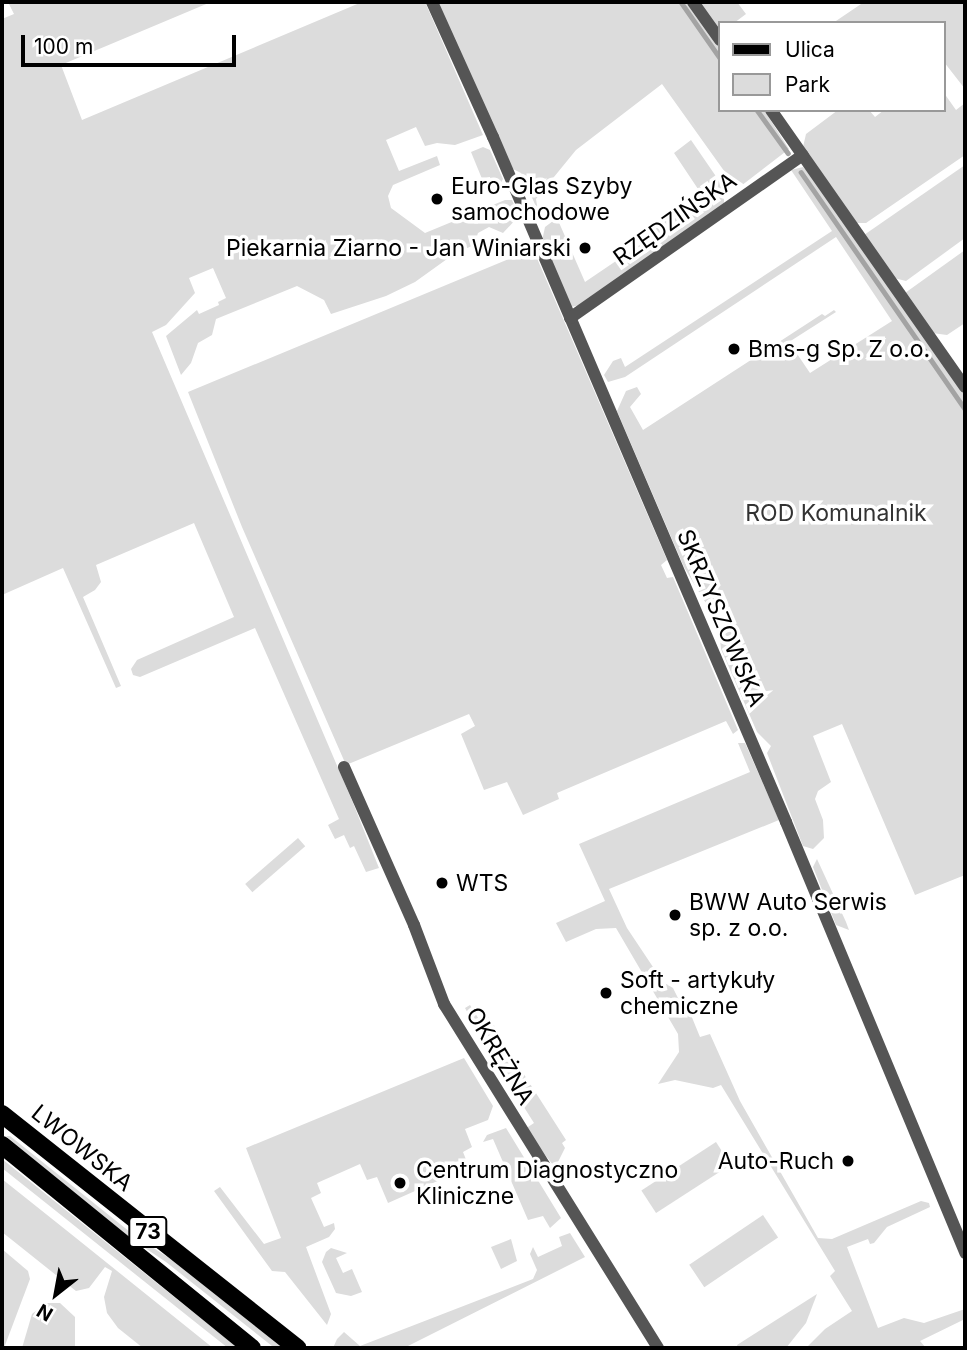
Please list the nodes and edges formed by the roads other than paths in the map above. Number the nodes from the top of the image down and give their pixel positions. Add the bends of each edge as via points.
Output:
1 (432, 2) edge
2 (693, 2) edge
3 (718, 37) edge
4 (772, 112) edge
5 (803, 155) junction
6 (570, 318) junction
7 (965, 387) edge
8 (344, 767) dead end
9 (2, 1114) edge
10 (2, 1145) edge
11 (965, 1253) edge
12 (252, 1348) edge
13 (297, 1348) edge
14 (658, 1348) edge

1 - 6 street, SKRZYSZOWSKA
2 - 3 street
4 - 5 street
5 - 6 street, RZĘDZIŃSKA
5 - 7 street
6 - 11 street, SKRZYSZOWSKA
8 - 14 street, OKRĘŻNA via 444,1004
9 - 13 main road, LWOWSKA / 73
10 - 12 main road, 73

